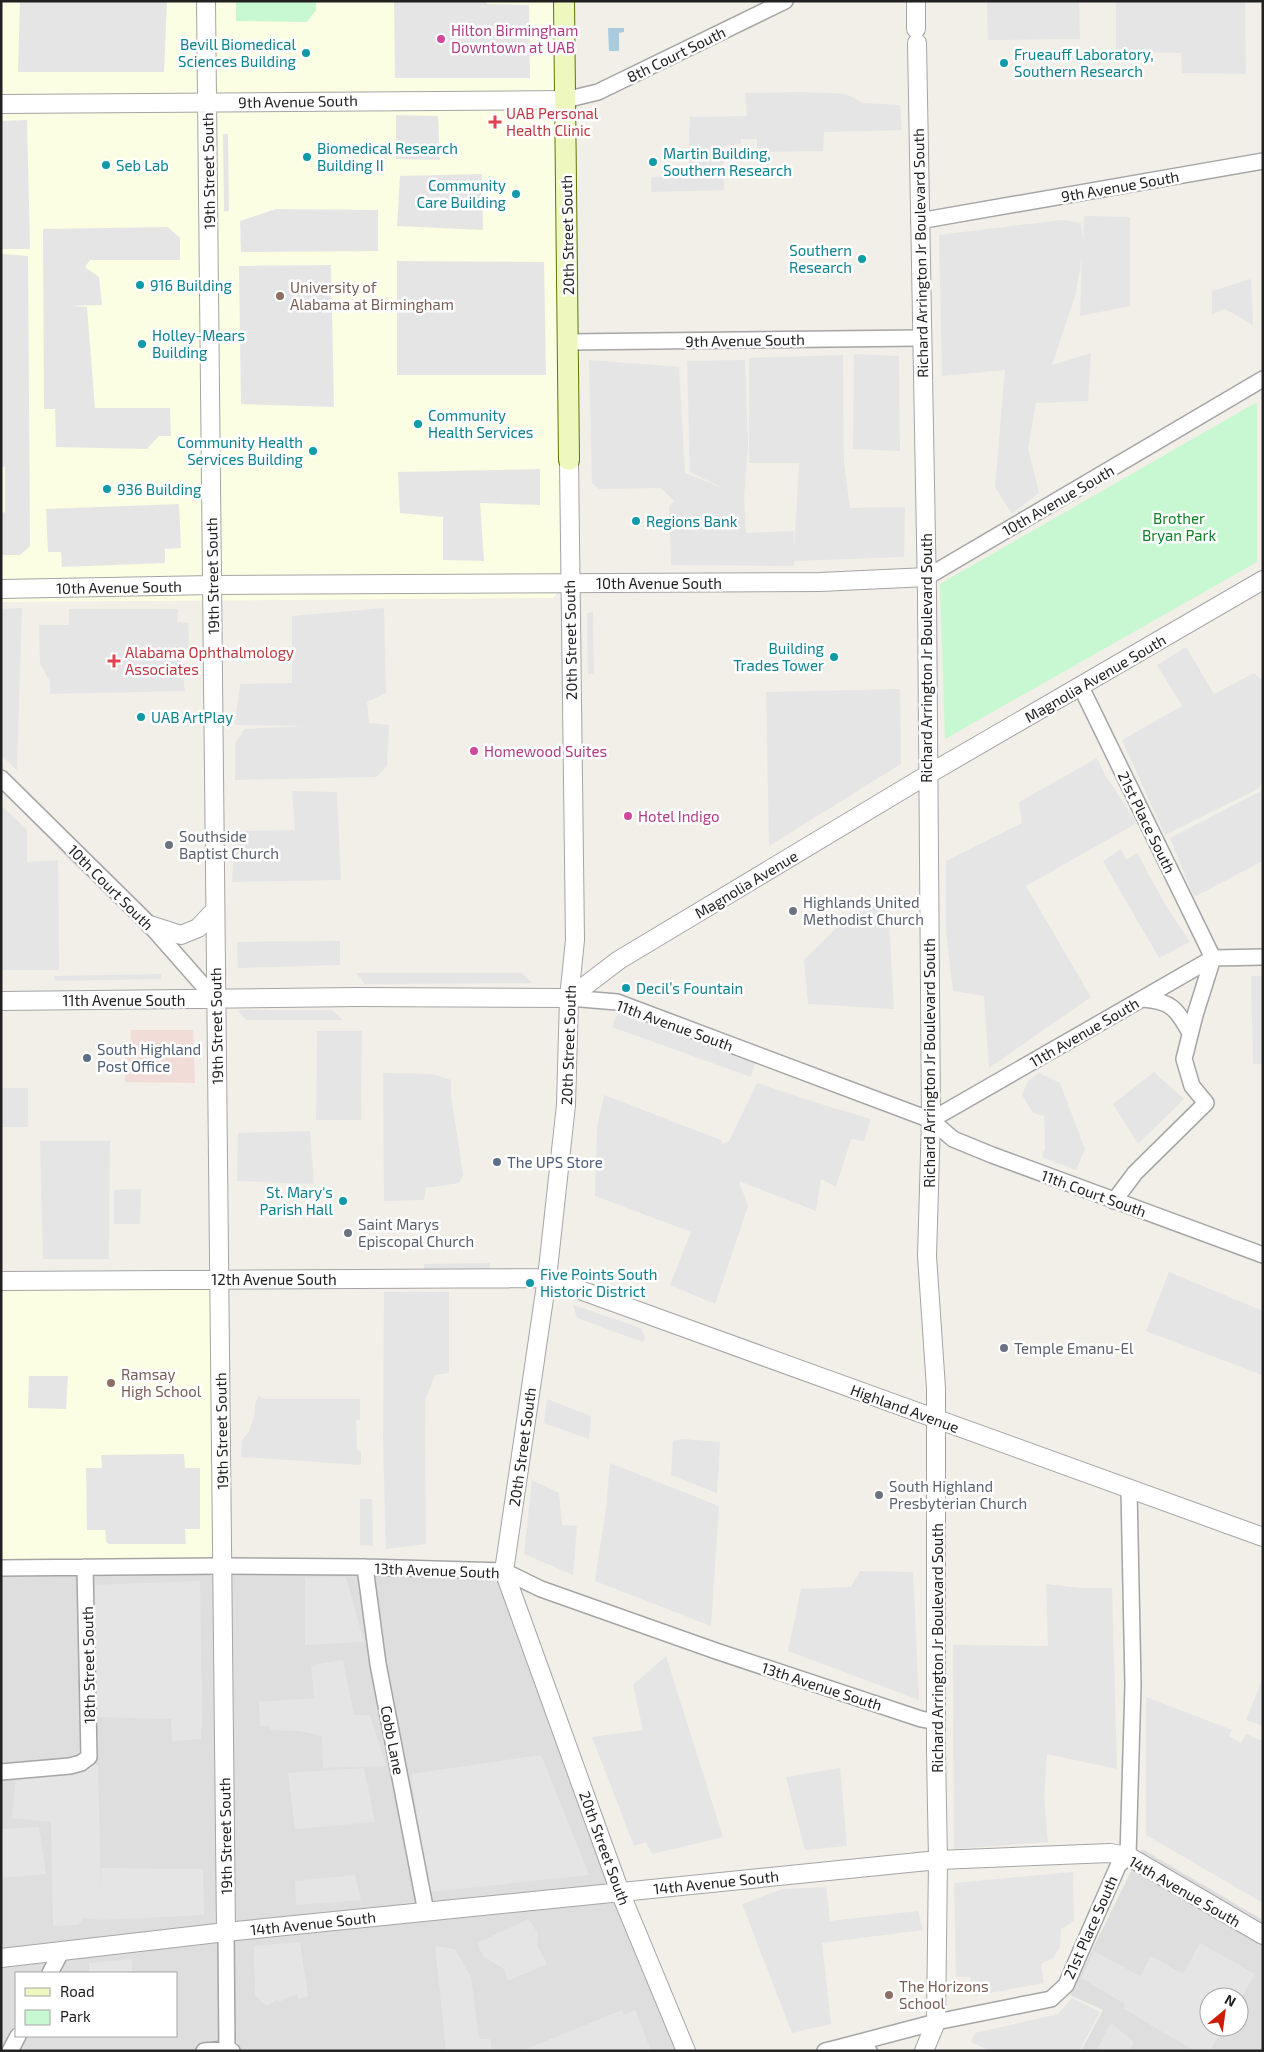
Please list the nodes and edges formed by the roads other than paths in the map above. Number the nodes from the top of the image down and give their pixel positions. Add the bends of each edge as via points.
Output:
1 (206, 1) edge
2 (564, 1) edge
3 (785, 1) edge
4 (916, 1) edge
5 (565, 100) junction
6 (207, 102) junction
7 (1, 104) edge
8 (1263, 161) edge
9 (919, 221) junction
10 (921, 338) junction
11 (568, 342) junction
12 (1263, 379) edge
13 (569, 460) joint
14 (926, 577) junction
15 (1263, 580) edge
16 (569, 584) junction
17 (212, 585) junction
18 (1, 589) edge
19 (1081, 687) junction
20 (927, 776) junction
21 (1, 778) edge
22 (215, 910) junction
23 (150, 926) junction
24 (1263, 957) edge
25 (1213, 958) junction
26 (569, 998) junction
27 (1143, 999) junction
28 (216, 1000) junction
29 (1, 1001) edge
30 (1190, 1034) junction
31 (931, 1120) junction
32 (1114, 1201) junction
33 (1263, 1255) edge
34 (547, 1278) junction
35 (219, 1279) junction
36 (1, 1281) edge
37 (935, 1419) junction
38 (1129, 1489) junction
39 (1263, 1537) edge
40 (222, 1566) junction
41 (85, 1567) junction
42 (365, 1567) junction
43 (1, 1568) edge
44 (504, 1571) junction
45 (937, 1722) junction
46 (1, 1772) edge
47 (1128, 1856) junction
48 (938, 1860) junction
49 (620, 1892) junction
50 (426, 1912) junction
51 (226, 1932) junction
52 (1263, 1935) edge
53 (61, 1952) junction
54 (1, 1958) edge
55 (51, 1972) edge
56 (936, 2022) junction
57 (17, 2037) edge
58 (841, 2047) junction
59 (229, 2050) edge
60 (10, 2051) edge
61 (204, 2051) edge
62 (686, 2051) edge
63 (825, 2051) edge
64 (869, 2051) edge
65 (924, 2051) edge

1 - 6 street, 19th Street South
2 - 5 main road, 20th Street South
3 - 5 street, 8th Court South via 598,92
4 - 9 street, Richard Arrington Jr Boulevard South
5 - 6 street, 9th Avenue South
5 - 11 main road, 20th Street South
6 - 7 street, 9th Avenue South
6 - 17 street, 19th Street South
8 - 9 street, 9th Avenue South
9 - 10 street, Richard Arrington Jr Boulevard South
10 - 11 street, 9th Avenue South
10 - 14 street, Richard Arrington Jr Boulevard South
11 - 13 main road, 20th Street South
12 - 14 street, 10th Avenue South
13 - 16 street, 20th Street South
14 - 16 street, 10th Avenue South via 820,582
14 - 20 street, Richard Arrington Jr Boulevard South
15 - 19 street, Magnolia Avenue South
16 - 17 street, 10th Avenue South
16 - 26 street, 20th Street South via 575,940
17 - 18 street, 10th Avenue South
17 - 22 street, 19th Street South
19 - 20 street, Magnolia Avenue South
19 - 25 street, 21st Place South
20 - 26 street, Magnolia Avenue via 619,960
20 - 31 street, Richard Arrington Jr Boulevard South
21 - 23 street, 10th Court South
22 - 23 street via 198,928 181,935
22 - 28 street, 19th Street South
23 - 28 street, 10th Court South
24 - 25 street, 11th Avenue South
25 - 27 street, 11th Avenue South
25 - 30 street
26 - 28 street, 11th Avenue South
26 - 31 street, 11th Avenue South via 617,1002
26 - 34 street, 20th Street South via 566,1105
27 - 30 street via 1160,1000 1175,1010
27 - 31 street, 11th Avenue South
28 - 29 street, 11th Avenue South
28 - 35 street, 19th Street South
30 - 32 street via 1184,1059 1192,1086 1206,1103 1135,1173
31 - 32 street, 11th Court South via 953,1139
31 - 37 street, Richard Arrington Jr Boulevard South via 927,1256 936,1388
32 - 33 street, 11th Court South
34 - 35 street, 12th Avenue South
34 - 37 street, Highland Avenue
34 - 44 street, 20th Street South
35 - 36 street, 12th Avenue South
35 - 40 street, 19th Street South
37 - 38 street, Highland Avenue
37 - 45 street, Richard Arrington Jr Boulevard South
38 - 39 street, Highland Avenue
38 - 47 street via 1133,1685
40 - 41 street, 13th Avenue South
40 - 42 street, 13th Avenue South
40 - 51 street, 19th Street South
41 - 43 street, 13th Avenue South
41 - 46 street, 18th Street South via 89,1757 70,1766
42 - 44 street, 13th Avenue South
42 - 50 street, Cobb Lane via 378,1664
44 - 45 street, 13th Avenue South via 541,1589 716,1651
44 - 49 street, 20th Street South
45 - 48 street, Richard Arrington Jr Boulevard South
47 - 48 street, 14th Avenue South via 1110,1853
47 - 52 street, 14th Avenue South
47 - 56 street, 21st Place South via 1118,1866 1066,1984 1051,1999
48 - 49 street, 14th Avenue South
48 - 56 street, Richard Arrington Jr Boulevard South
49 - 50 street, 14th Avenue South
49 - 62 street, 20th Street South
50 - 51 street, 14th Avenue South
51 - 53 street, 14th Avenue South
51 - 59 street, 19th Street South
53 - 54 street, 14th Avenue South
53 - 55 street
56 - 58 street, 21st Place South
56 - 65 street, Richard Arrington Jr Boulevard South
57 - 60 street
58 - 63 street, 21st Place South
58 - 64 street
59 - 61 street

